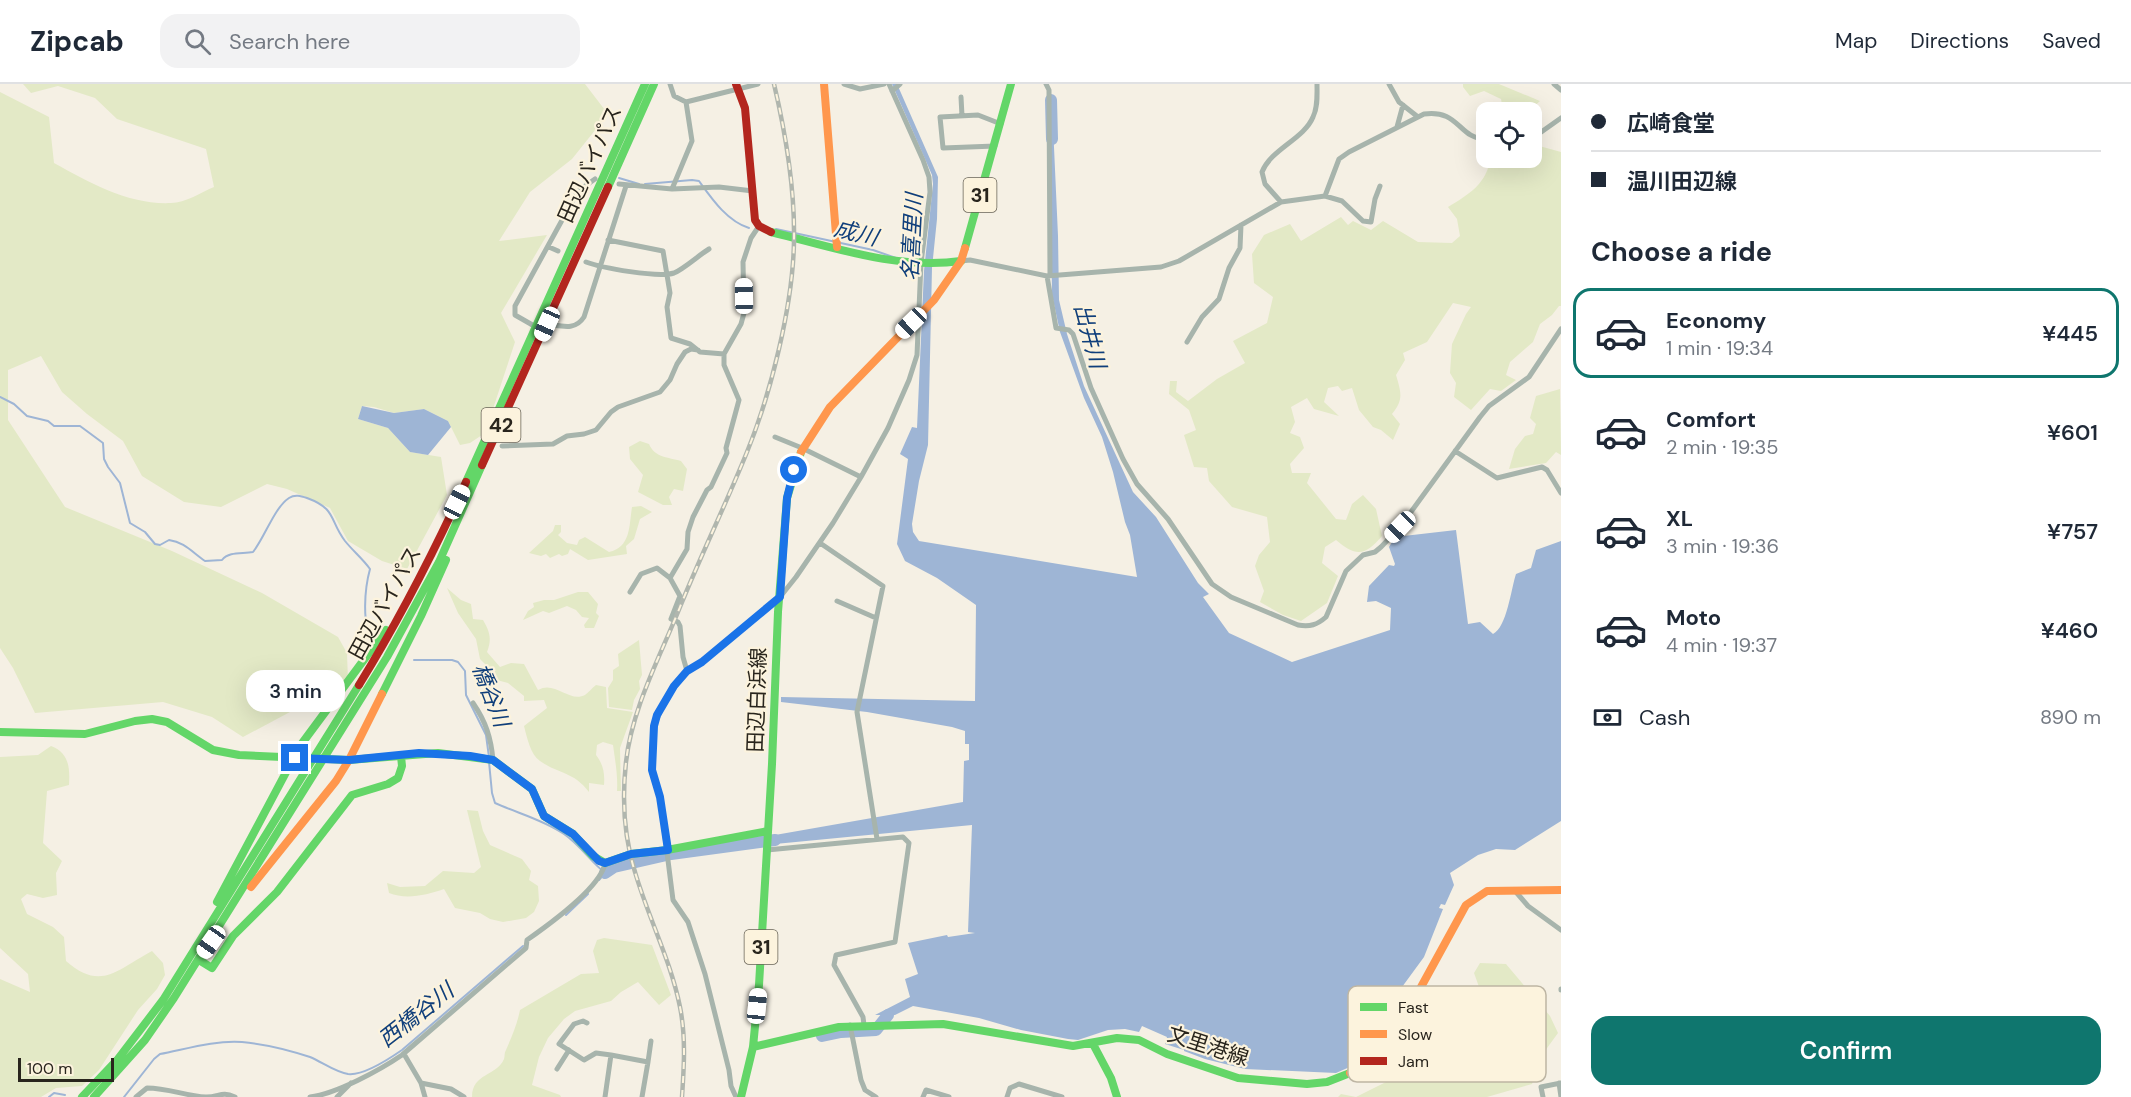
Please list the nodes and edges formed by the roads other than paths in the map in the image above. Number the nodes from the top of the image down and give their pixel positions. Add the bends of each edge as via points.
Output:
1 (645, 84) edge
2 (654, 84) edge
3 (670, 84) edge
4 (758, 84) edge
5 (824, 84) edge
6 (844, 84) edge
7 (884, 84) edge
8 (889, 84) edge
9 (900, 84) edge
10 (1011, 84) edge
11 (1046, 84) edge
12 (1317, 84) edge
13 (1389, 84) edge
14 (1554, 84) edge
15 (736, 87) edge
16 (893, 90) junction
17 (1561, 90) edge
18 (961, 97) dead end
19 (686, 102) junction
20 (1403, 105) junction
21 (962, 116) junction
22 (1418, 117) junction
23 (1561, 118) edge
24 (1001, 124) junction
25 (1397, 127) junction
26 (1542, 131) edge
27 (1476, 137) edge
28 (995, 146) junction
29 (595, 179) dead end
30 (618, 184) dead end
31 (626, 186) junction
32 (1380, 186) dead end
33 (672, 189) junction
34 (753, 191) junction
35 (1325, 196) junction
36 (1281, 202) junction
37 (1241, 225) junction
38 (759, 226) junction
39 (608, 240) junction
40 (549, 247) junction
41 (837, 247) junction
42 (709, 249) dead end
43 (558, 251) dead end
44 (961, 261) junction
45 (586, 262) dead end
46 (921, 263) junction
47 (599, 267) junction
48 (667, 273) junction
49 (1049, 275) junction
50 (919, 315) junction
51 (547, 324) junction
52 (536, 327) junction
53 (1561, 329) edge
54 (1187, 342) dead end
55 (698, 350) junction
56 (724, 354) junction
57 (775, 438) dead end
58 (502, 446) dead end
59 (802, 448) junction
60 (1455, 451) junction
61 (861, 477) junction
62 (1561, 493) edge
63 (469, 496) junction
64 (820, 543) junction
65 (433, 553) junction
66 (670, 579) junction
67 (630, 592) dead end
68 (780, 597) junction
69 (837, 601) dead end
70 (876, 618) junction
71 (687, 671) junction
72 (473, 703) dead end
73 (0, 732) edge
74 (322, 754) junction
75 (401, 756) junction
76 (295, 758) junction
77 (489, 759) junction
78 (349, 760) junction
79 (312, 770) junction
80 (768, 832) junction
81 (877, 839) junction
82 (767, 848) junction
83 (668, 851) junction
84 (604, 865) junction
85 (1561, 890) edge
86 (1516, 892) junction
87 (1561, 930) edge
88 (197, 963) junction
89 (186, 964) junction
90 (1422, 986) edge
91 (587, 1023) dead end
92 (867, 1025) junction
93 (851, 1030) junction
94 (651, 1041) dead end
95 (1093, 1044) junction
96 (753, 1047) junction
97 (569, 1050) junction
98 (404, 1053) junction
99 (611, 1055) junction
100 (648, 1062) junction
101 (557, 1069) dead end
102 (1348, 1074) edge
103 (353, 1082) junction
104 (421, 1083) junction
105 (1560, 1083) edge
106 (82, 1097) edge
107 (94, 1097) edge
108 (136, 1097) edge
109 (235, 1097) edge
110 (314, 1097) edge
111 (338, 1097) edge
112 (425, 1097) edge
113 (464, 1097) edge
114 (605, 1097) edge
115 (642, 1097) edge
116 (736, 1097) edge
117 (741, 1097) edge
118 (876, 1097) edge
119 (923, 1097) edge
120 (949, 1097) edge
121 (1007, 1097) edge
122 (1062, 1097) edge
123 (1117, 1097) edge
124 (1543, 1097) edge
125 (1561, 1097) edge

1 - 52 main road, 田辺バイパス / 42
2 - 51 main road, 田辺バイパス / 42
3 - 19 street via 674,96
4 - 15 street
5 - 41 main road
6 - 7 street via 860,89
8 - 16 street
9 - 16 street
10 - 24 main road, 田辺白浜線 / 31
11 - 49 street
12 - 36 street via 1313,118 1269,160 1262,172 1265,184
13 - 20 street
14 - 17 street
15 - 19 street
15 - 34 main road via 745,108
16 - 46 street via 929,177
18 - 21 street
19 - 33 street via 692,141
20 - 22 street
20 - 25 street
21 - 24 street via 978,115
21 - 28 street via 940,117 943,148
22 - 25 street
22 - 27 street via 1437,112
23 - 26 street
24 - 28 main road, 田辺白浜線 / 31
25 - 35 street via 1339,159
28 - 44 main road, 田辺白浜線 / 31
29 - 40 street via 578,191
30 - 31 street
31 - 33 street
31 - 39 street
32 - 35 street via 1371,222 1363,221 1342,201
33 - 34 street via 710,186
34 - 38 main road
35 - 36 street
36 - 37 street
37 - 49 street via 1179,261 1161,267
37 - 54 street via 1240,248 1219,299
38 - 41 main road via 766,231
38 - 56 street via 743,262 741,324
39 - 47 street
39 - 48 street via 663,251
40 - 43 street
40 - 52 street via 515,306 517,318
41 - 46 main road via 892,261
42 - 48 street via 674,273
44 - 46 main road
44 - 49 street
44 - 50 main road, 田辺白浜線 / 31
45 - 47 street
46 - 50 street
47 - 48 street
47 - 51 street via 579,324
48 - 55 street via 671,338
49 - 60 street via 1056,328 1073,334 1091,388 1137,484 1221,592 1298,626 1309,627 1326,617 1346,570 1381,547 1400,527
50 - 59 main road, 田辺白浜線 / 31 via 830,407
50 - 61 street via 917,355 909,380
51 - 63 main road, 田辺バイパス / 42
52 - 65 main road, 田辺バイパス / 42
53 - 60 street via 1528,377 1489,406
55 - 56 street
55 - 58 street via 686,352 660,392 618,407 596,430 567,436 553,444
56 - 66 street via 724,365 739,400 727,453 693,517 687,549
57 - 59 street
59 - 61 street
59 - 68 main road, 田辺白浜線 / 31 via 787,498
60 - 62 street via 1497,477 1542,467
61 - 64 street
63 - 74 main road, 田辺バイパス / 42 via 396,641
63 - 78 main road via 440,576
64 - 68 street
64 - 70 street via 883,586
65 - 74 main road, 田辺バイパス / 42
65 - 76 main road via 387,629
66 - 67 street via 657,568 641,574
66 - 71 street via 680,596 671,619 680,626
68 - 71 street
68 - 80 main road, 田辺白浜線 / 31
69 - 70 street
70 - 81 street via 856,712
71 - 83 street via 666,698 654,726 652,770
72 - 77 street via 491,739
73 - 76 main road via 85,734 152,719 167,722 213,750
74 - 79 main road, 田辺バイパス / 42
75 - 77 main road via 438,753
75 - 78 main road
75 - 88 main road via 398,778 352,795 277,892 233,936 212,969
76 - 78 main road
76 - 89 main road
77 - 84 main road via 532,789 544,816 573,834
78 - 88 main road
79 - 88 main road, 田辺バイパス / 42
79 - 89 main road, 田辺バイパス / 42
80 - 82 main road, 田辺白浜線 / 31
80 - 83 main road
81 - 82 street
81 - 92 street via 903,837 909,843 895,942 836,955 834,965
82 - 96 main road, 田辺白浜線 / 31
83 - 84 main road via 631,854
83 - 116 street via 673,900 688,922 705,974
84 - 98 street via 599,876 568,909 527,940 526,948
85 - 86 main road, 文里港線
86 - 87 street
86 - 90 main road, 文里港線 via 1487,891 1466,905
88 - 107 main road, 田辺バイパス / 42 via 145,1040
89 - 106 main road, 田辺バイパス / 42 via 140,1033
91 - 97 street via 574,1024 559,1044
92 - 93 main road, 文里港線
92 - 95 main road, 文里港線 via 943,1024 1066,1046
93 - 96 main road, 文里港線 via 816,1032
93 - 118 street via 861,1080 865,1090
94 - 100 street
95 - 102 main road, 文里港線 via 1117,1038 1139,1040 1167,1054 1238,1078 1307,1084
95 - 123 main road
96 - 117 main road, 田辺白浜線 / 31
97 - 99 street via 584,1060 596,1053
97 - 101 street
98 - 103 street
98 - 104 street
99 - 100 street
99 - 114 street
100 - 115 street
103 - 110 street
103 - 111 street
104 - 112 street
104 - 113 street via 451,1089
105 - 124 street via 1540,1087
105 - 125 street
108 - 109 street via 147,1088 163,1088 184,1094 209,1097 226,1093
119 - 120 street via 926,1090
121 - 122 street via 1010,1088 1018,1084

